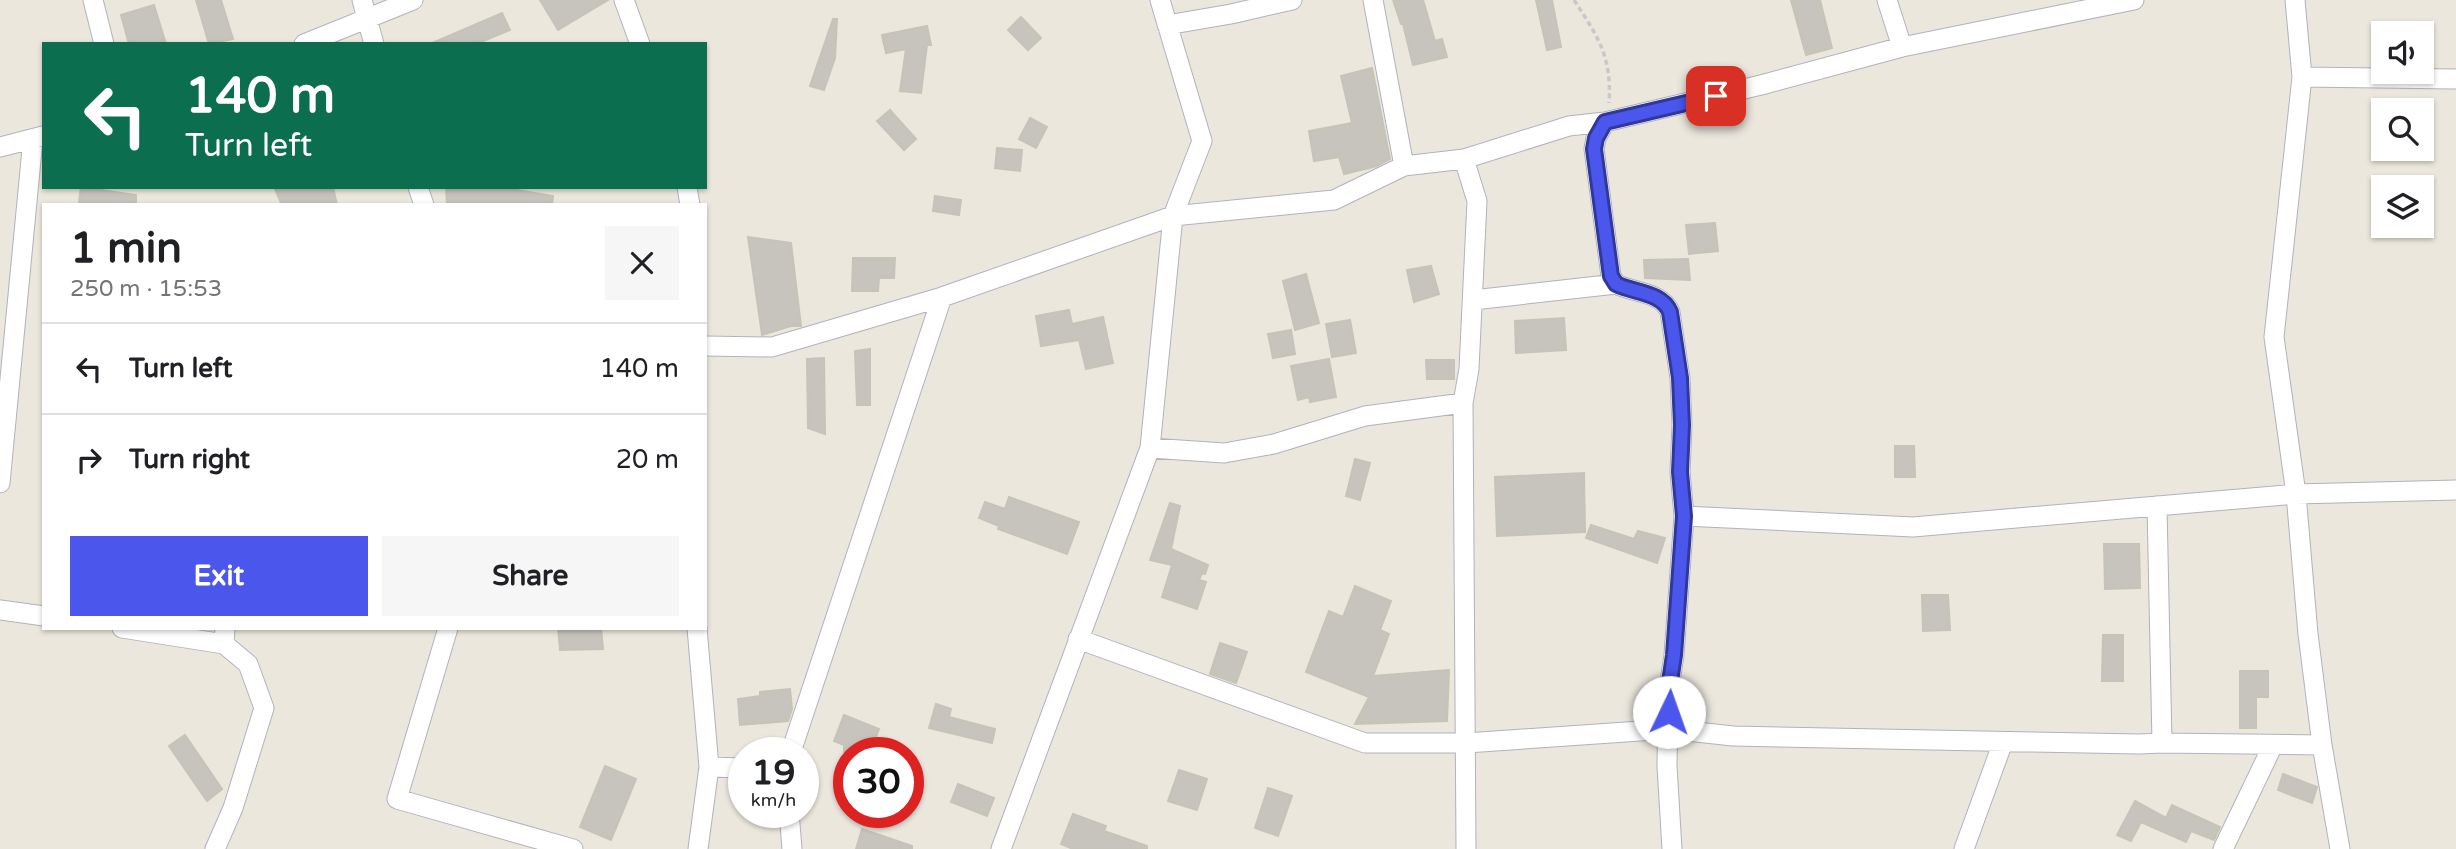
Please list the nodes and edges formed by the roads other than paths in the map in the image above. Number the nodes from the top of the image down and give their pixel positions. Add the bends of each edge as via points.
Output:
1 (93, 0) edge
2 (413, 0) edge
3 (624, 0) edge
4 (1160, 0) edge
5 (1292, 0) edge
6 (1373, 0) edge
7 (1887, 0) edge
8 (2134, 0) edge
9 (2295, 0) edge
10 (364, 9) edge
11 (1167, 25) junction
12 (104, 42) edge
13 (307, 42) edge
14 (373, 42) edge
15 (639, 42) edge
16 (1902, 47) junction
17 (2302, 77) junction
18 (2456, 79) edge
19 (1605, 122) junction
20 (38, 138) edge
21 (0, 147) edge
22 (1464, 159) junction
23 (1404, 166) junction
24 (1173, 216) junction
25 (1616, 284) junction
26 (942, 297) junction
27 (1473, 300) junction
28 (707, 346) edge
29 (1463, 403) junction
30 (1150, 448) junction
31 (0, 483) edge
32 (2456, 490) edge
33 (2296, 494) junction
34 (2158, 506) junction
35 (1684, 516) junction
36 (0, 610) edge
37 (42, 617) edge
38 (148, 630) edge
39 (447, 630) edge
40 (698, 630) edge
41 (224, 636) edge
42 (1078, 639) junction
43 (1669, 729) junction
44 (796, 737) edge
45 (2003, 742) junction
46 (1466, 743) junction
47 (2162, 743) junction
48 (2273, 745) junction
49 (2322, 746) junction
50 (709, 767) junction
51 (728, 768) edge
52 (790, 828) edge
53 (215, 849) edge
54 (573, 849) edge
55 (698, 849) edge
56 (792, 849) edge
57 (1001, 849) edge
58 (1466, 849) edge
59 (1672, 849) edge
60 (1964, 849) edge
61 (2223, 849) edge
62 (2340, 849) edge

1 - 12 street
2 - 10 street
3 - 15 street
4 - 11 street
5 - 11 street
6 - 23 street
7 - 16 street
8 - 16 street
9 - 17 street
10 - 13 street
10 - 14 street
11 - 24 street via 1202,141
16 - 19 street
17 - 18 street
17 - 33 street via 2274,337
19 - 22 street via 1569,126
19 - 25 street via 1594,149 1611,276
20 - 21 street
20 - 31 street
22 - 23 street
22 - 27 street via 1476,201
23 - 24 street via 1334,200
24 - 26 street
24 - 30 street
25 - 27 street
25 - 35 street via 1657,297 1670,312 1680,378
26 - 28 street via 772,347
26 - 44 street
27 - 29 street
29 - 30 street via 1365,416 1273,444 1224,453
29 - 46 street
30 - 42 street
32 - 33 street
33 - 34 street
33 - 49 street
34 - 35 street via 1913,527
34 - 47 street
35 - 43 street
36 - 37 street
38 - 41 street
39 - 54 street via 397,799
40 - 50 street
41 - 53 street via 248,664 264,708 233,808
42 - 46 street via 1365,743
42 - 57 street
43 - 45 street via 1732,736
43 - 46 street
43 - 59 street
45 - 47 street
45 - 60 street
46 - 58 street
47 - 48 street
48 - 49 street
48 - 61 street
49 - 62 street
50 - 51 street
50 - 55 street
52 - 56 street

